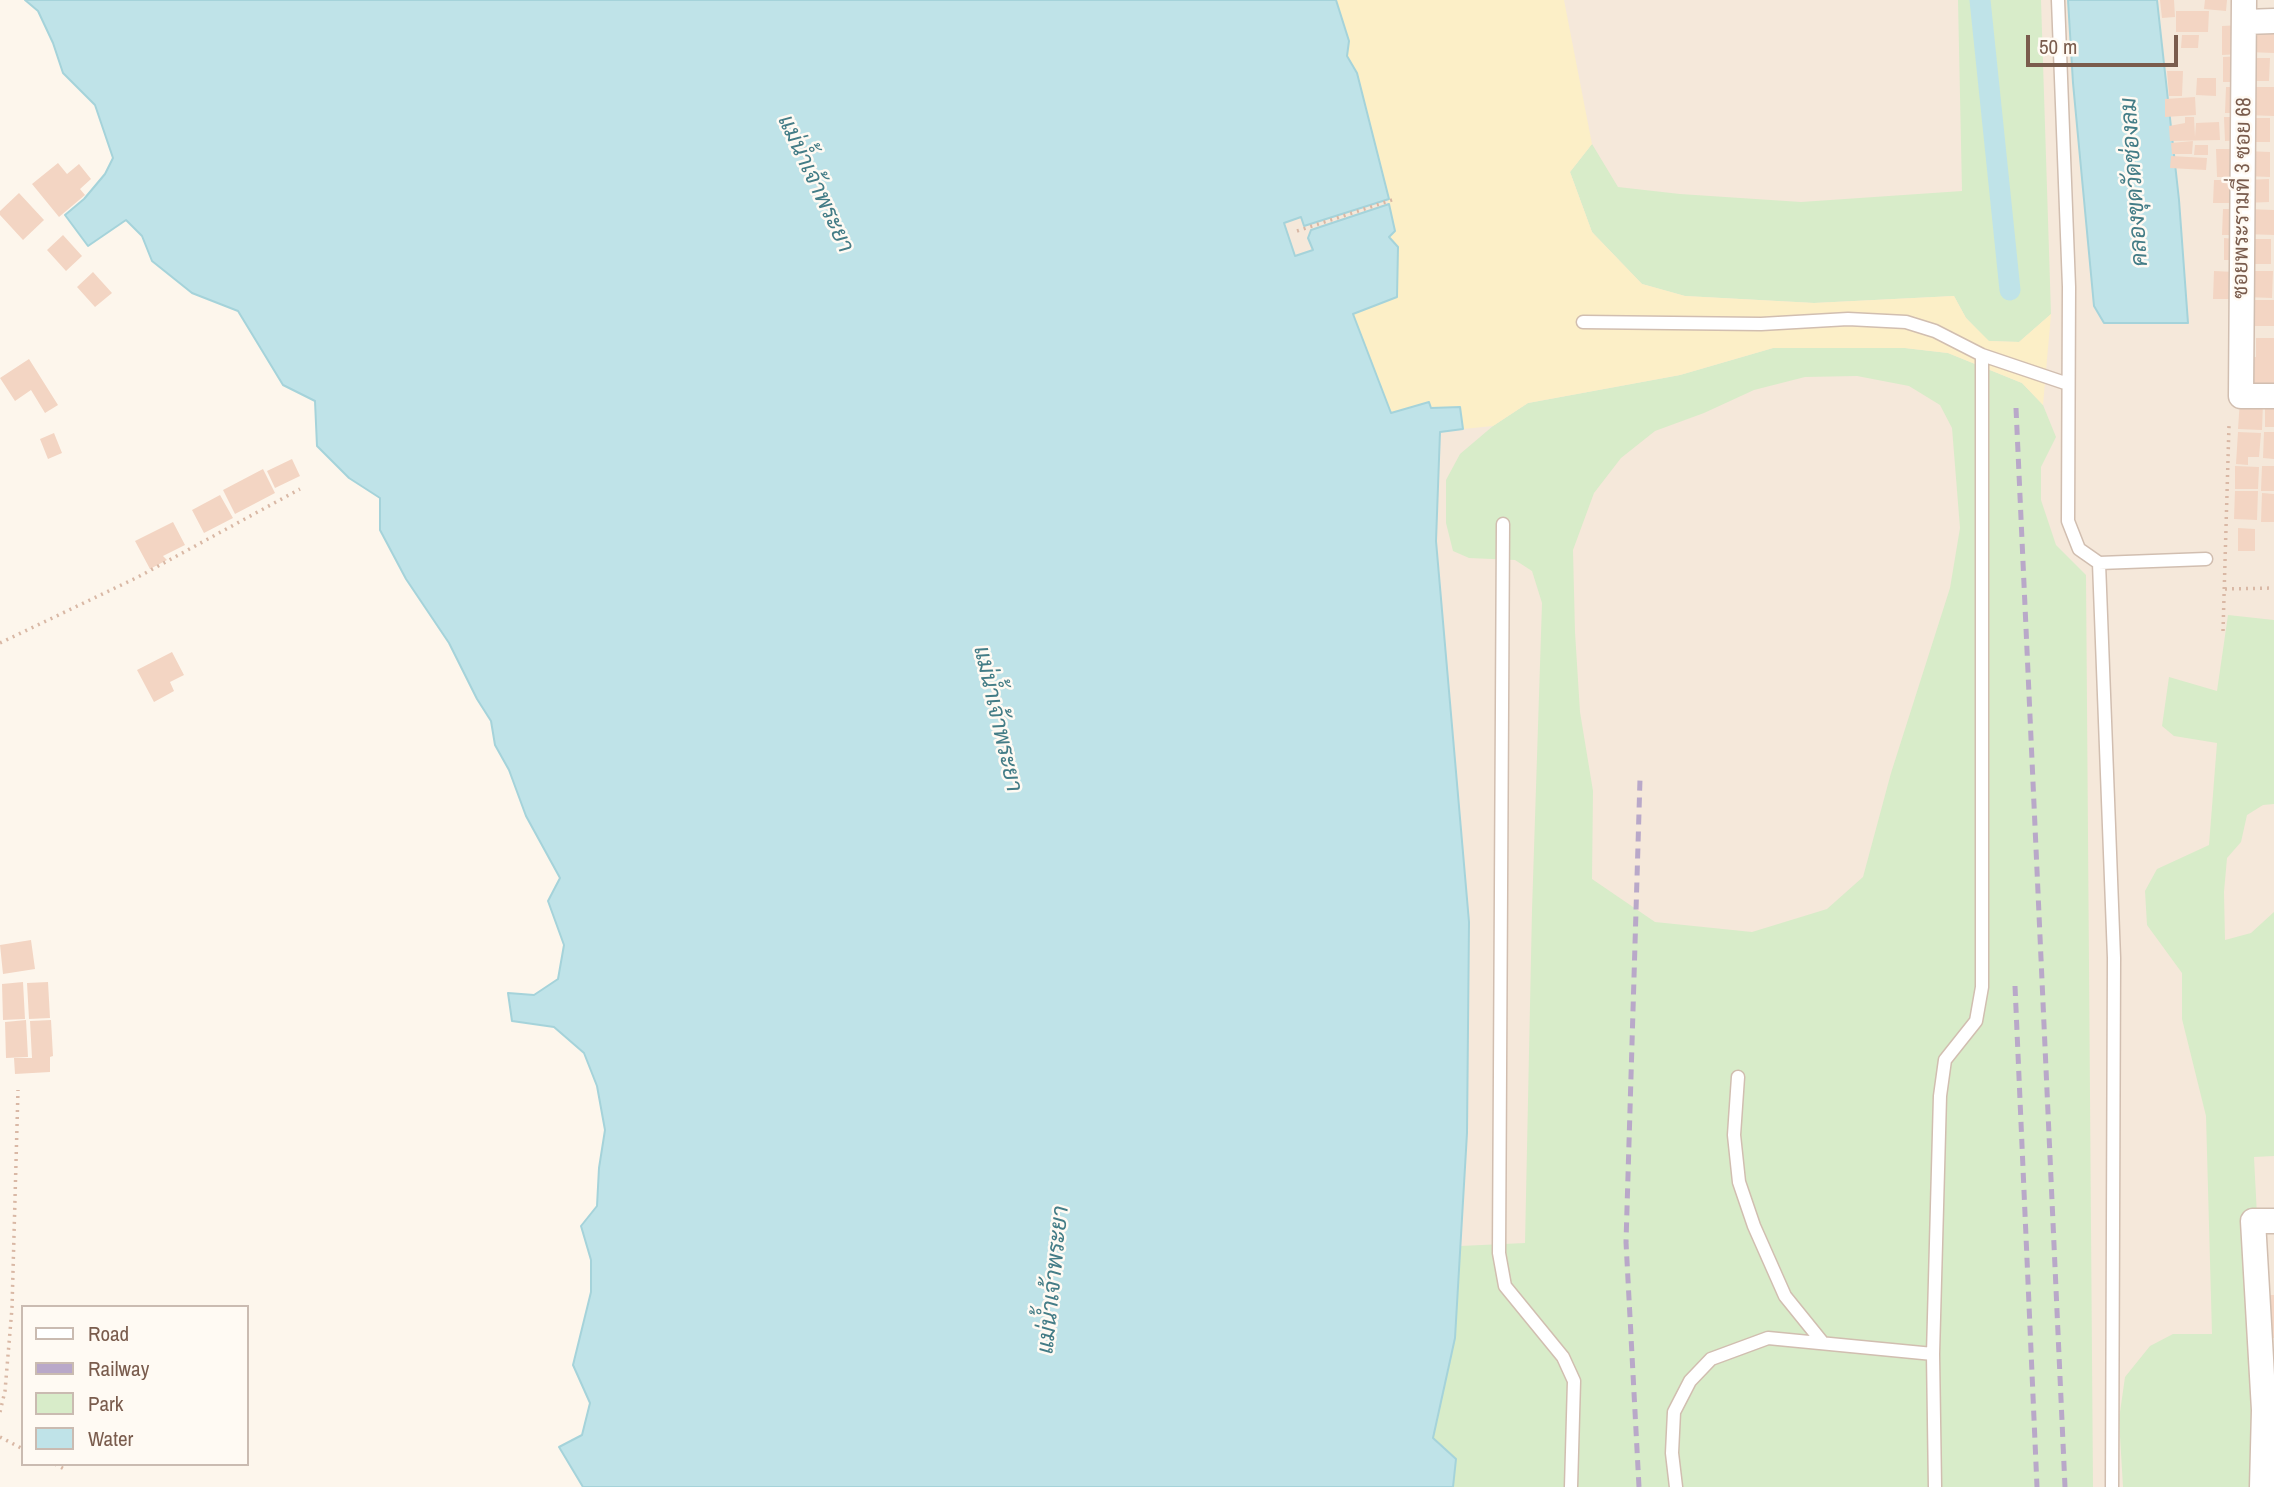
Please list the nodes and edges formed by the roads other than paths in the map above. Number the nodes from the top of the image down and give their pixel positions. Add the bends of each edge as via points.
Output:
1 (2058, 0) edge
2 (2244, 11) edge
3 (2274, 21) edge
4 (1583, 322) dead end
5 (1982, 355) junction
6 (2068, 384) junction
7 (2274, 396) edge
8 (1503, 524) dead end
9 (2206, 559) dead end
10 (2099, 563) junction
11 (1738, 1076) dead end
12 (2274, 1221) edge
13 (1823, 1343) junction
14 (1933, 1354) junction
15 (2266, 1474) edge
16 (1572, 1487) edge
17 (1676, 1487) edge
18 (1935, 1487) edge
19 (2112, 1487) edge

1 - 6 lane
2 - 3 street
2 - 7 street, ซอยพระรามที่ 3 ซอย 68 via 2241,396
4 - 5 lane via 1906,322
5 - 6 lane
5 - 14 lane via 1982,988 1976,1021 1945,1060 1940,1096
6 - 10 lane via 2068,521 2078,549
8 - 16 lane via 1499,1253 1506,1286 1563,1357 1574,1381
9 - 10 lane
10 - 19 lane via 2115,958
11 - 13 lane via 1734,1135 1739,1182 1784,1296
12 - 15 street via 2253,1221
13 - 14 lane
13 - 17 lane via 1768,1338 1711,1359 1690,1381 1674,1412
14 - 18 lane

